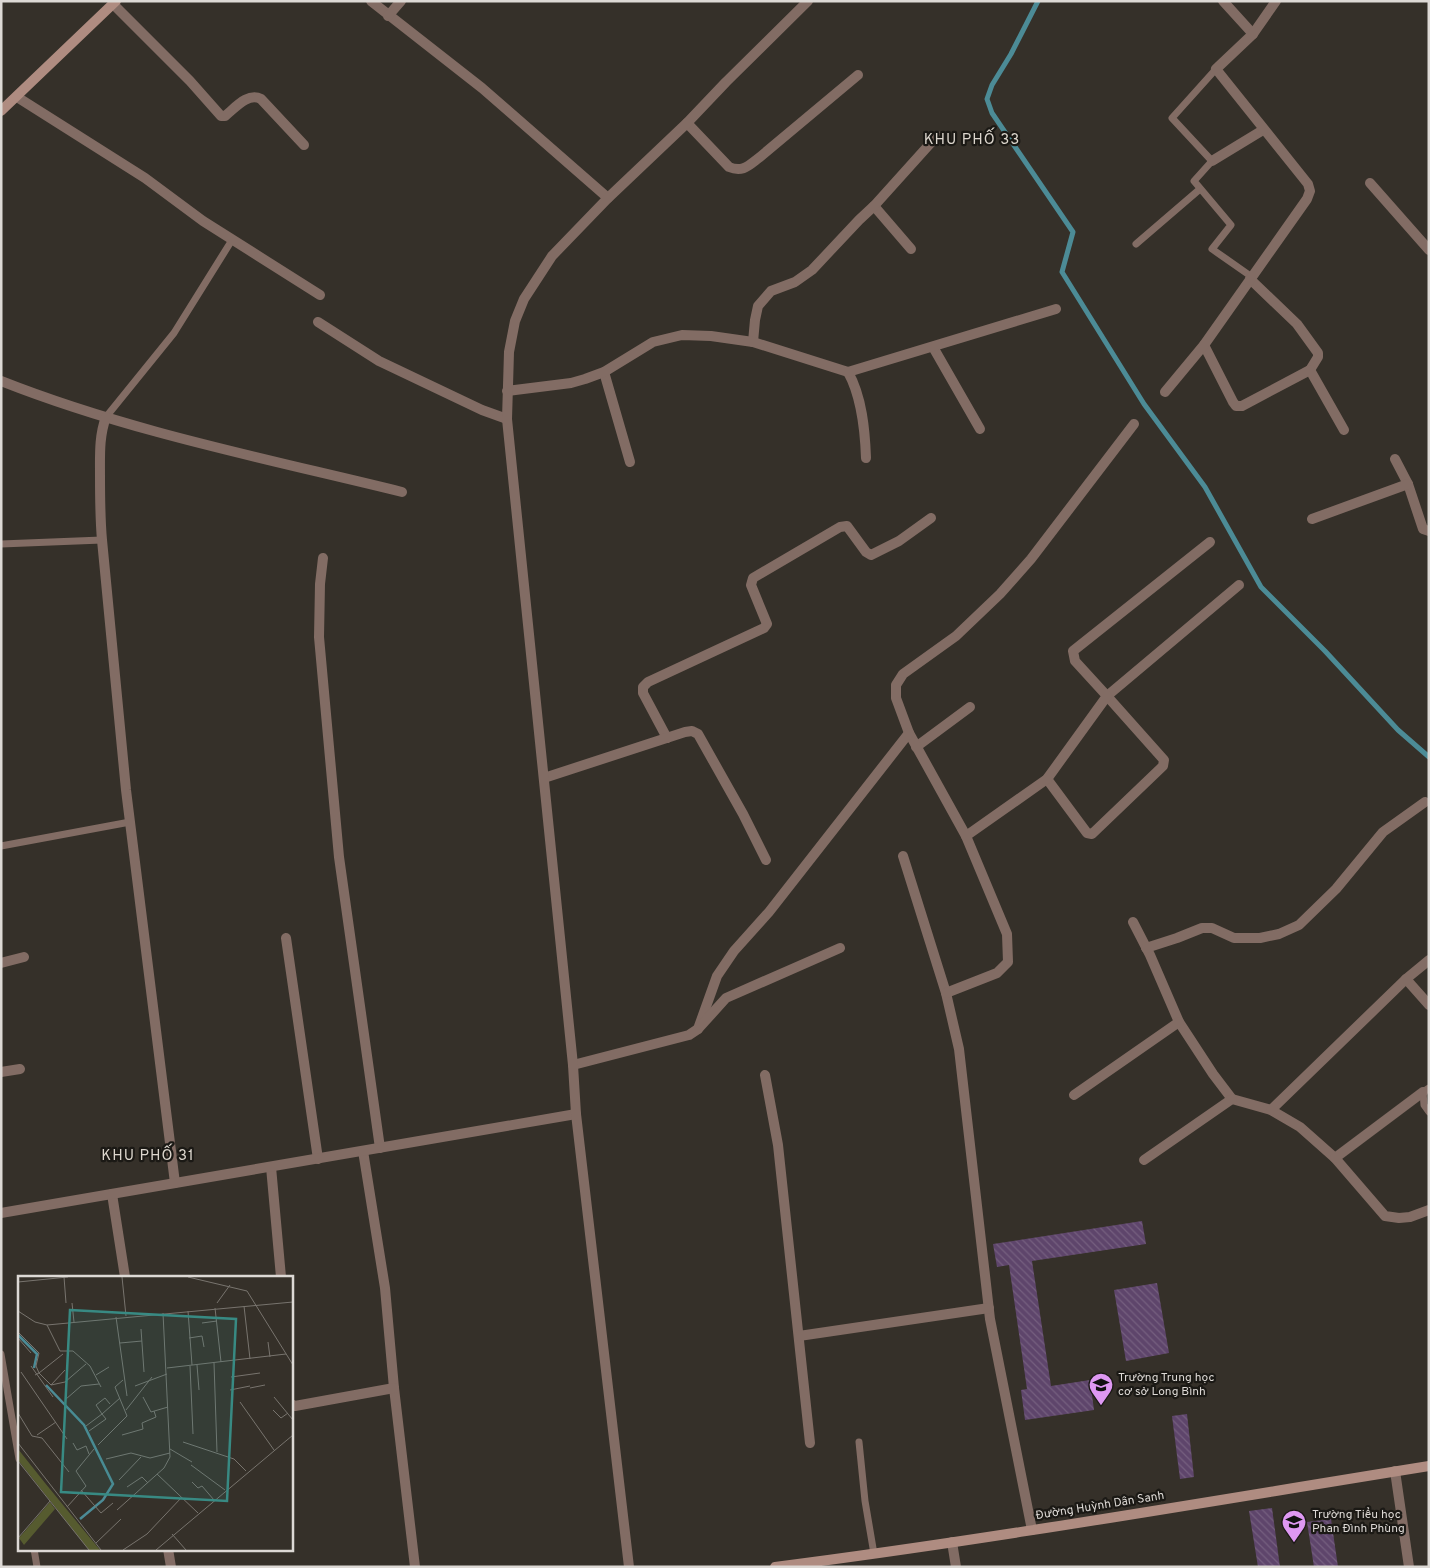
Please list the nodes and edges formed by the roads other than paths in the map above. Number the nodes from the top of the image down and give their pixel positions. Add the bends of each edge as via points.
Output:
1 (371, 1) edge
2 (401, 1) edge
3 (808, 1) edge
4 (1223, 1) edge
5 (1276, 1) edge
6 (114, 3) edge
7 (388, 16) junction
8 (1253, 34) junction
9 (1216, 69) junction
10 (858, 76) dead end
11 (17, 96) junction
12 (1, 111) edge
13 (687, 123) junction
14 (1263, 130) junction
15 (937, 136) dead end
16 (304, 145) dead end
17 (1212, 161) junction
18 (1370, 183) dead end
19 (1200, 189) junction
20 (608, 198) junction
21 (874, 206) junction
22 (232, 240) junction
23 (1136, 244) dead end
24 (912, 249) dead end
25 (1429, 250) edge
26 (1251, 278) junction
27 (320, 295) dead end
28 (1056, 309) dead end
29 (318, 322) dead end
30 (753, 342) junction
31 (1204, 345) junction
32 (933, 346) junction
33 (1310, 370) junction
34 (604, 372) junction
35 (848, 372) junction
36 (1, 381) edge
37 (507, 391) junction
38 (1165, 392) dead end
39 (106, 417) junction
40 (507, 419) junction
41 (1134, 424) dead end
42 (980, 429) dead end
43 (1344, 430) dead end
44 (866, 458) dead end
45 (1395, 459) dead end
46 (630, 462) dead end
47 (1408, 484) junction
48 (402, 492) dead end
49 (931, 518) dead end
50 (1312, 519) dead end
51 (1429, 531) edge
52 (102, 540) junction
53 (1210, 542) dead end
54 (1, 544) edge
55 (324, 558) dead end
56 (1239, 585) dead end
57 (1107, 696) junction
58 (970, 707) dead end
59 (909, 733) junction
60 (667, 738) junction
61 (916, 747) junction
62 (544, 778) junction
63 (1047, 779) junction
64 (1425, 802) dead end
65 (130, 822) junction
66 (966, 836) junction
67 (1, 846) edge
68 (903, 856) dead end
69 (766, 860) dead end
70 (1133, 922) dead end
71 (286, 938) dead end
72 (840, 948) dead end
73 (1146, 948) junction
74 (24, 957) dead end
75 (1429, 960) edge
76 (1, 963) edge
77 (1406, 979) junction
78 (946, 993) junction
79 (1429, 1005) edge
80 (1179, 1022) junction
81 (698, 1029) junction
82 (573, 1065) junction
83 (20, 1068) dead end
84 (1, 1072) edge
85 (765, 1075) dead end
86 (1426, 1090) edge
87 (1074, 1095) dead end
88 (1232, 1099) junction
89 (1271, 1110) junction
90 (1429, 1112) edge
91 (576, 1114) junction
92 (380, 1148) junction
93 (363, 1151) junction
94 (1335, 1158) junction
95 (318, 1159) junction
96 (1144, 1160) dead end
97 (271, 1167) junction
98 (175, 1183) junction
99 (112, 1194) junction
100 (1429, 1210) edge
101 (1, 1213) edge
102 (125, 1276) edge
103 (281, 1276) edge
104 (989, 1308) junction
105 (799, 1336) junction
106 (1, 1354) edge
107 (394, 1388) junction
108 (292, 1404) edge
109 (859, 1442) dead end
110 (810, 1443) dead end
111 (18, 1453) edge
112 (1429, 1466) edge
113 (1395, 1471) junction
114 (1032, 1530) junction
115 (952, 1542) junction
116 (34, 1550) edge
117 (168, 1550) edge
118 (874, 1554) junction
119 (37, 1567) edge
120 (171, 1567) edge
121 (415, 1567) edge
122 (629, 1567) edge
123 (775, 1567) edge
124 (956, 1567) edge
125 (1409, 1567) edge

1 - 7 street
2 - 7 street
3 - 13 street
4 - 8 street
5 - 8 street
6 - 11 street
6 - 16 street via 221,116 250,97 256,97
7 - 20 street via 482,88
8 - 9 street
9 - 14 street
9 - 17 lane via 1172,118
10 - 13 street via 744,169 736,171 729,167
11 - 12 street
11 - 22 street via 145,178
13 - 20 street
14 - 17 street
14 - 26 street via 1308,184 1310,191
15 - 21 street
17 - 19 lane via 1194,182
18 - 25 street
19 - 23 lane
19 - 26 lane via 1231,225 1212,249
20 - 37 street via 552,256 524,299 515,321 509,352
21 - 24 street
21 - 30 street via 812,270 795,282 771,291 758,306
22 - 27 street
22 - 39 lane via 174,333
26 - 31 street
26 - 33 street via 1296,324 1318,353
28 - 32 street
29 - 40 street via 379,361
30 - 34 street via 682,335 653,342
30 - 35 street
31 - 33 street via 1236,406 1242,406
31 - 38 street
32 - 35 street
32 - 42 street
33 - 43 street
34 - 37 street via 571,383
34 - 46 street
35 - 44 street via 860,405
36 - 39 street
37 - 40 street
39 - 48 street
39 - 52 street via 100,445
40 - 62 street
41 - 59 street via 1031,559 1000,594 956,636 903,674 896,685 896,698
45 - 47 street
47 - 50 street
47 - 51 street via 1424,529
49 - 60 street via 899,541 870,554 846,526 840,526 753,578 751,585 767,624 764,628 643,687 643,693
52 - 54 lane
52 - 65 street
53 - 57 street via 1073,652 1075,661
55 - 92 street via 318,637 339,857
56 - 57 street
57 - 63 street
57 - 63 street via 1164,760 1163,766 1092,834
58 - 61 street
59 - 61 street
59 - 81 street via 769,912 734,951 717,976
60 - 62 street
60 - 69 street via 692,731 698,734
61 - 66 street
62 - 82 street
63 - 66 street
64 - 73 street via 1383,832 1336,889 1299,924 1279,934 1260,938 1234,938 1212,928 1202,928
65 - 67 lane
65 - 98 street
66 - 78 street via 1007,934 1008,962 997,973
68 - 78 street
70 - 73 street
71 - 95 street
72 - 81 street via 726,998
73 - 80 street
74 - 76 street
75 - 77 street
77 - 79 street
77 - 89 street
78 - 104 street via 959,1049
80 - 87 street
80 - 88 street
81 - 82 street via 679,1039
82 - 91 street
83 - 84 street
85 - 105 street via 778,1145
86 - 90 lane via 1424,1105
86 - 94 street
88 - 89 street
88 - 96 street
89 - 94 street via 1300,1127
91 - 92 street
91 - 122 street
92 - 93 street
93 - 95 street
93 - 107 street via 381,1261
94 - 100 street via 1385,1216 1410,1217
95 - 97 street
97 - 98 street
97 - 103 street
98 - 99 street
99 - 101 street
99 - 102 street
104 - 105 street
104 - 114 street
105 - 110 street
106 - 111 lane
107 - 108 street
107 - 121 street
109 - 118 lane
112 - 113 street, Đường Huỳnh Dân Sanh
113 - 114 street, Đường Huỳnh Dân Sanh
113 - 125 street
114 - 115 street, Đường Huỳnh Dân Sanh
115 - 118 street, Đường Huỳnh Dân Sanh
115 - 124 street
116 - 119 lane
117 - 120 street
118 - 123 street, Đường Huỳnh Dân Sanh

